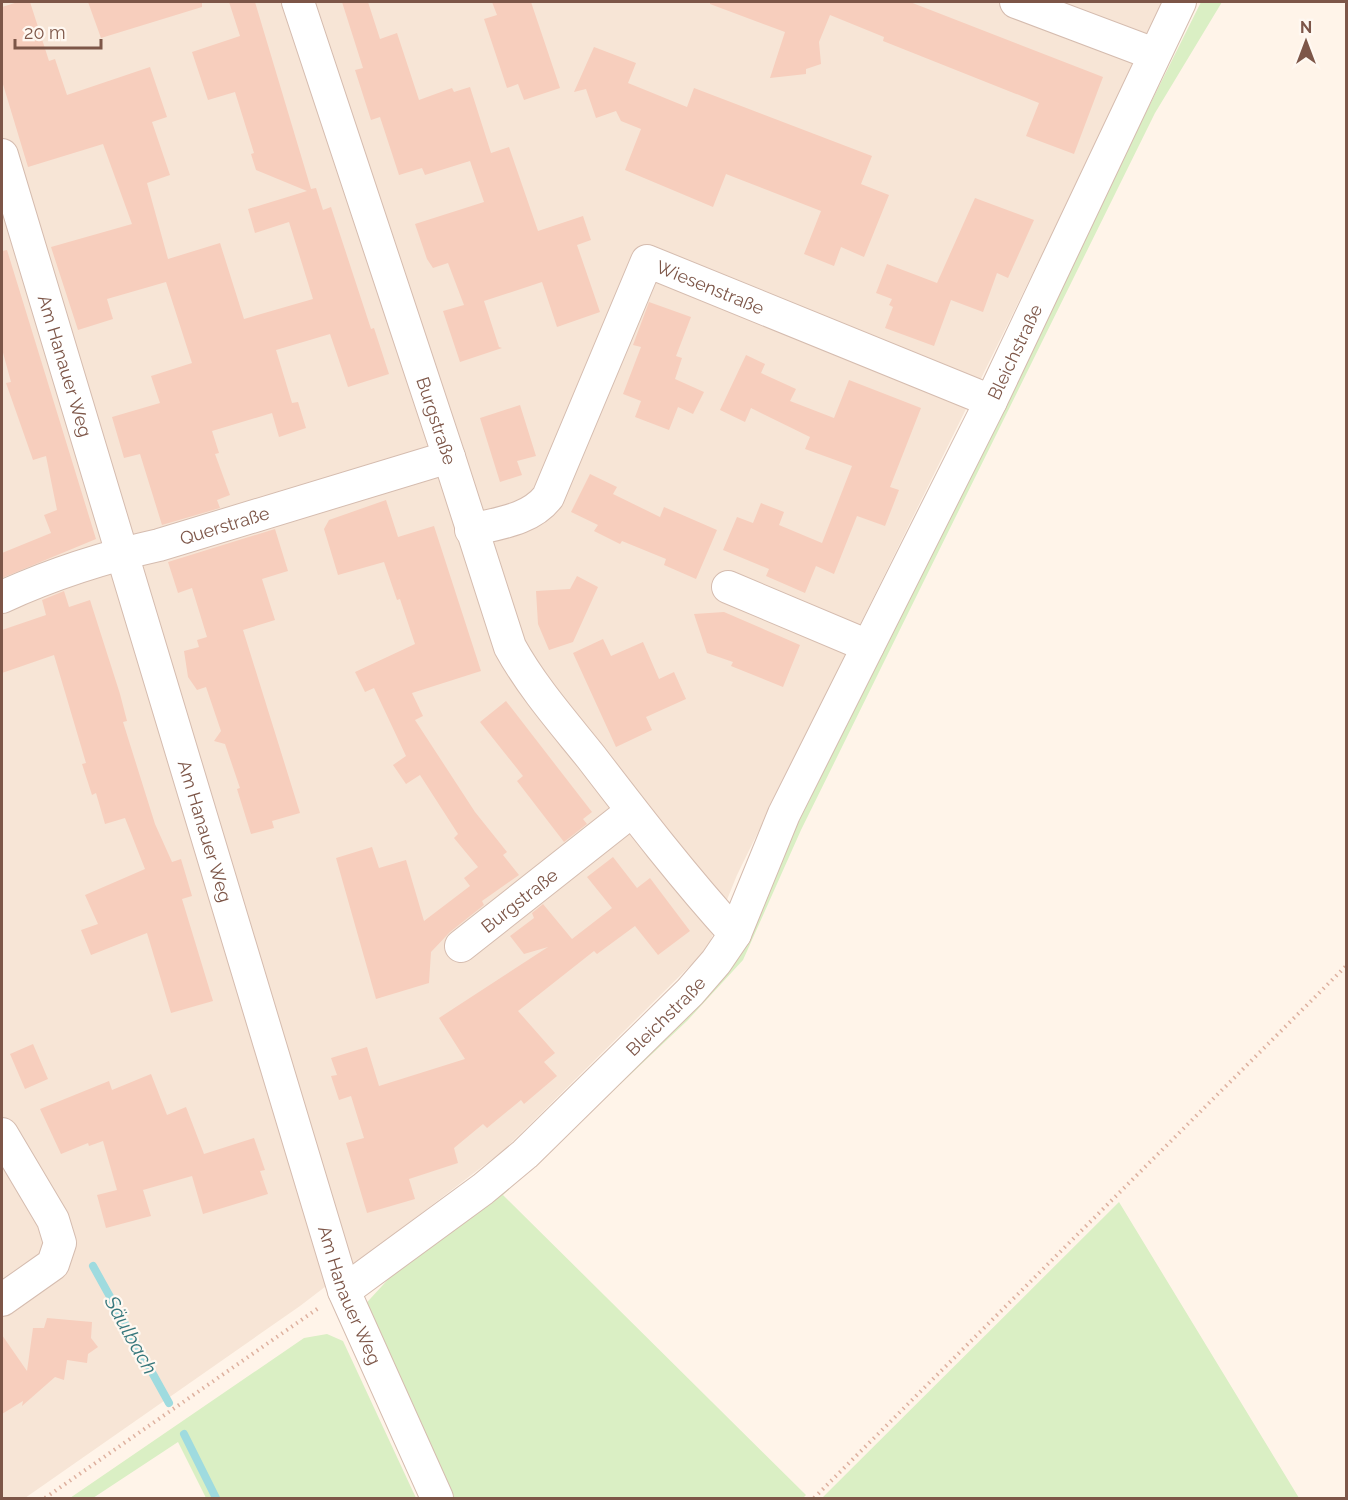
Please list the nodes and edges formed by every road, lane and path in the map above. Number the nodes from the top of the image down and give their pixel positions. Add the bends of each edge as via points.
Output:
1 (297, 2) edge
2 (1016, 2) edge
3 (1180, 2) edge
4 (1154, 54) junction
5 (2, 155) edge
6 (991, 401) junction
7 (449, 456) junction
8 (471, 530) junction
9 (122, 553) junction
10 (728, 587) dead end
11 (2, 597) edge
12 (868, 646) junction
13 (632, 811) junction
14 (735, 934) junction
15 (461, 946) dead end
16 (1347, 966) edge
17 (2, 1134) edge
18 (344, 1291) junction
19 (2, 1300) edge
20 (45, 1498) edge
21 (437, 1498) edge
22 (814, 1498) edge

1 - 7 street, Burgstraße
2 - 4 street
3 - 4 street, Bleichstraße
4 - 6 street, Bleichstraße
5 - 9 street, Am Hanauer Weg
6 - 8 street, Wiesenstraße via 648,261 548,497 525,516
6 - 12 street, Bleichstraße
7 - 8 street, Burgstraße
7 - 9 street, Querstraße
8 - 13 street, Burgstraße via 513,654
9 - 11 street, Querstraße
9 - 18 street, Am Hanauer Weg
10 - 12 street
12 - 14 street, Bleichstraße via 784,814
13 - 14 street, Burgstraße
13 - 15 street, Burgstraße
14 - 18 street, Bleichstraße via 690,992 525,1154
16 - 22 path
17 - 19 street via 53,1220 60,1243 53,1264
18 - 20 path
18 - 21 street, Am Hanauer Weg

